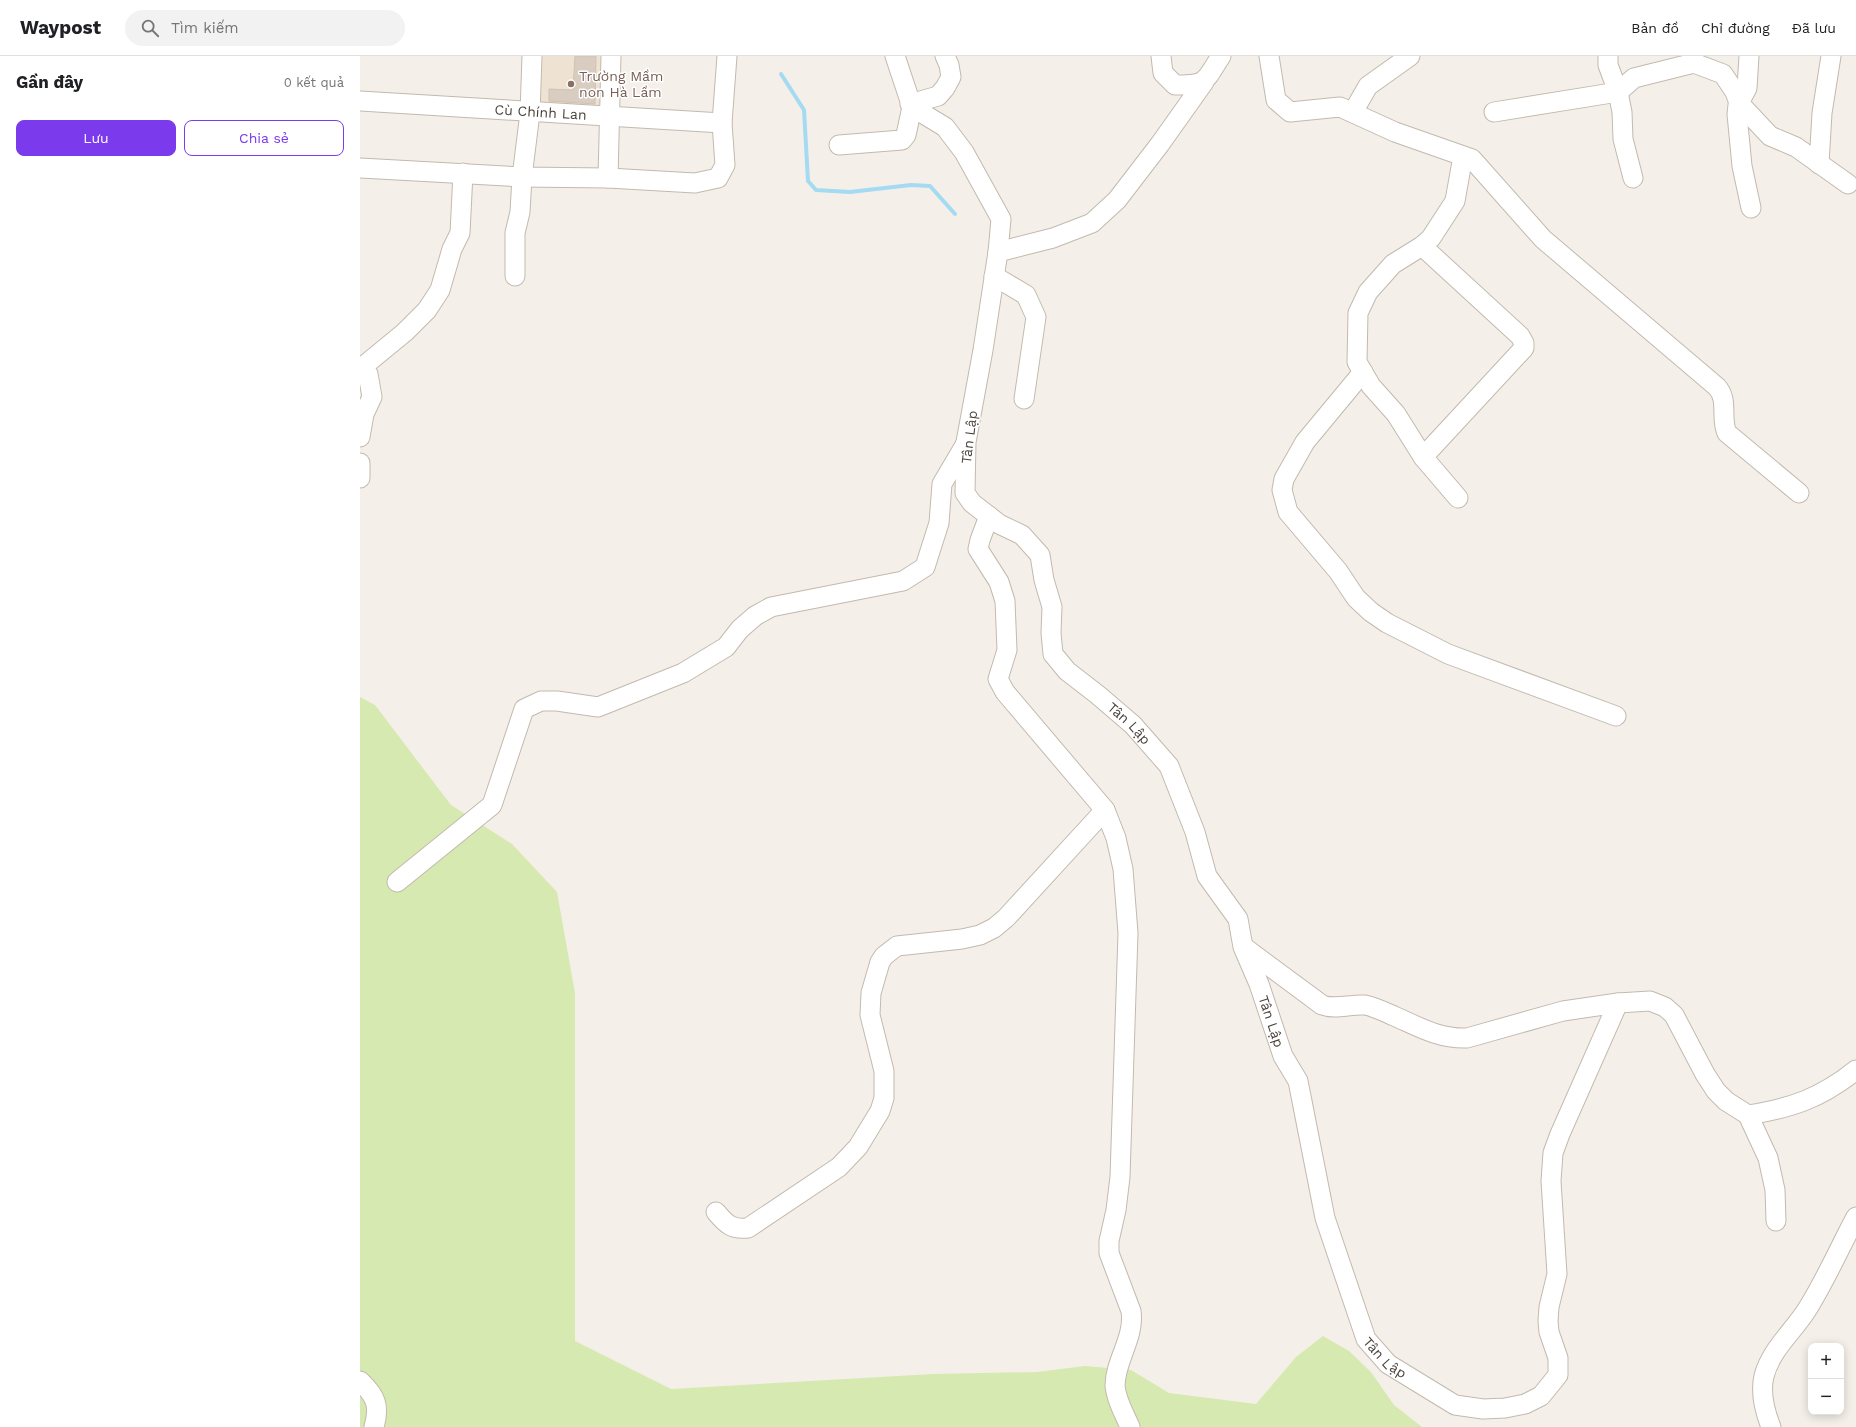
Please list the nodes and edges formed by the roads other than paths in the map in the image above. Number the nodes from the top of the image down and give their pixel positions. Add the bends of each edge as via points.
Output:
1 (532, 56) edge
2 (611, 56) edge
3 (727, 56) edge
4 (895, 56) edge
5 (945, 56) edge
6 (1161, 56) edge
7 (1221, 56) edge
8 (1410, 56) edge
9 (1608, 56) edge
10 (1749, 56) edge
11 (1832, 56) edge
12 (1270, 57) edge
13 (1204, 82) junction
14 (1618, 92) junction
15 (360, 101) edge
16 (1739, 103) junction
17 (911, 106) junction
18 (1353, 112) junction
19 (1494, 112) dead end
20 (530, 113) junction
21 (609, 117) junction
22 (722, 123) junction
23 (839, 145) dead end
24 (1463, 156) junction
25 (1819, 164) junction
26 (360, 168) edge
27 (463, 173) junction
28 (522, 177) junction
29 (608, 178) junction
30 (1633, 178) dead end
31 (1848, 184) dead end
32 (1751, 208) dead end
33 (1422, 246) junction
34 (998, 252) junction
35 (515, 276) dead end
36 (994, 276) junction
37 (360, 369) edge
38 (1363, 372) junction
39 (1024, 399) dead end
40 (360, 437) edge
41 (966, 442) junction
42 (1423, 457) junction
43 (360, 462) edge
44 (360, 478) edge
45 (1799, 493) dead end
46 (1458, 498) dead end
47 (989, 516) junction
48 (1616, 716) dead end
49 (1105, 810) junction
50 (397, 882) dead end
51 (1244, 947) junction
52 (1618, 1003) junction
53 (1856, 1070) edge
54 (1748, 1116) junction
55 (716, 1212) dead end
56 (1856, 1216) edge
57 (1776, 1221) dead end
58 (360, 1382) edge
59 (374, 1427) edge
60 (1130, 1427) edge
61 (1771, 1427) edge

1 - 20 street
2 - 21 street
3 - 22 street
4 - 17 street
5 - 17 street via 951,77 945,88 938,96
6 - 13 street via 1162,73 1175,85 1196,85
7 - 13 street
8 - 18 street via 1368,86
9 - 14 street via 1608,65
10 - 16 street via 1747,88
11 - 25 street via 1822,113
12 - 18 street via 1276,100 1290,112 1340,106
13 - 34 street via 1117,200 1092,223 1053,238
14 - 16 street via 1634,78 1694,63 1723,74
14 - 19 street
14 - 30 street via 1623,139
15 - 20 street, Cù Chính Lan
16 - 25 street via 1770,136 1796,147
16 - 32 street via 1737,114 1742,166
17 - 23 street via 906,135 902,140
17 - 34 street, Tân Lập via 946,127 964,152 1001,219
18 - 24 street via 1395,132
20 - 21 street, Cù Chính Lan
20 - 28 street
21 - 22 street, Cù Chính Lan
21 - 29 street
22 - 29 street via 725,165 718,178 695,183
24 - 33 street via 1455,201 1431,238
24 - 45 street via 1472,159 1544,239 1717,387 1723,396 1727,433
25 - 31 street
26 - 27 street
27 - 28 street
27 - 37 street via 460,233 452,249 440,290 427,310 405,332
28 - 29 street
28 - 35 street via 520,212 515,233
33 - 38 street via 1393,264 1368,292 1358,313 1357,362
33 - 42 street via 1520,336 1524,343 1524,348
34 - 36 street, Tân Lập
36 - 39 street via 1026,295 1036,317
36 - 41 street, Tân Lập
37 - 40 street via 368,374 372,396 364,414
38 - 42 street via 1370,386 1396,414
38 - 48 street via 1305,442 1284,479 1282,490 1288,512 1338,570 1356,598 1387,623 1448,654
41 - 47 street, Tân Lập via 965,493 972,503
41 - 50 street via 942,484 939,523 925,567 903,581 771,607 740,628 726,647 682,673 598,707 541,701 524,710 492,805
42 - 46 street
43 - 44 street
47 - 49 street via 978,549 996,577 1005,601 1007,650 999,682
47 - 51 street, Tân Lập via 1022,535 1040,555 1052,607 1053,654 1067,671 1133,725 1169,766 1196,832 1207,876 1238,918
49 - 55 street via 994,928 980,935 962,939 897,946 884,956 871,993 870,1015 884,1072 884,1098 880,1111 849,1158 748,1228 728,1226
49 - 60 street via 1116,838 1127,899 1120,1177 1108,1247 1132,1319 1132,1328 1115,1386
51 - 52 street via 1322,1005 1375,1008 1438,1036 1467,1038 1563,1011
51 - 52 street, Tân Lập via 1283,1056 1298,1081 1325,1218 1366,1339 1388,1364 1455,1405 1483,1409 1525,1404 1541,1396 1558,1374 1558,1358 1548,1321 1558,1274 1551,1181 1553,1153
52 - 54 street via 1650,1001 1665,1007 1674,1015 1716,1091
53 - 54 street via 1827,1090 1801,1102 1779,1110
54 - 57 street via 1768,1158 1775,1190
56 - 61 street via 1808,1309 1767,1365 1763,1381 1763,1398
58 - 59 street via 375,1399 377,1409

